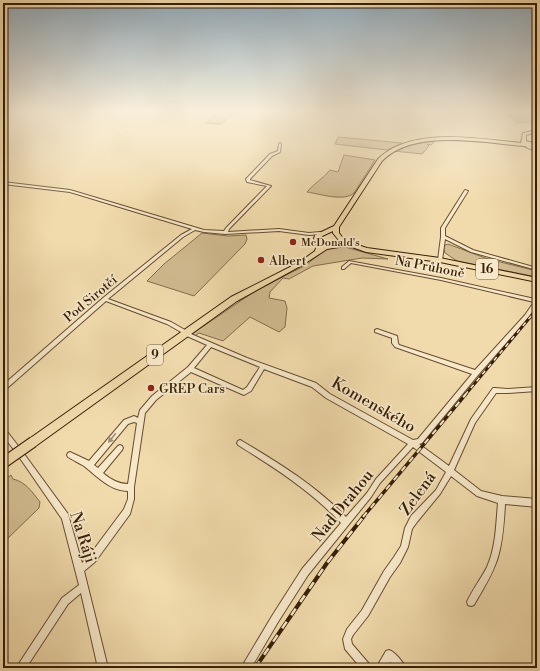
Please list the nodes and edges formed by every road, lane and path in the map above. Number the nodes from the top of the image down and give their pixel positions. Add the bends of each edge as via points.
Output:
1 (414, 142) edge
2 (502, 142) edge
3 (526, 143) joint
4 (280, 144) dead end
5 (536, 149) edge
6 (3, 183) edge
7 (466, 191) dead end
8 (336, 227) junction
9 (194, 229) junction
10 (225, 233) junction
11 (306, 234) junction
12 (320, 237) junction
13 (339, 237) junction
14 (443, 237) junction
15 (332, 245) junction
16 (350, 246) junction
17 (318, 251) junction
18 (440, 260) junction
19 (343, 268) dead end
20 (537, 269) edge
21 (535, 280) edge
22 (105, 299) junction
23 (537, 300) edge
24 (183, 331) dead end
25 (377, 331) dead end
26 (190, 335) dead end
27 (210, 344) junction
28 (263, 366) junction
29 (190, 369) junction
30 (476, 373) junction
31 (3, 388) edge
32 (537, 389) edge
33 (246, 392) junction
34 (249, 399) dead end
35 (140, 421) junction
36 (3, 431) edge
37 (240, 443) dead end
38 (413, 443) junction
39 (120, 448) dead end
40 (70, 456) dead end
41 (3, 463) edge
42 (89, 466) junction
43 (450, 470) junction
44 (98, 473) junction
45 (131, 487) junction
46 (502, 500) junction
47 (537, 503) edge
48 (345, 522) junction
49 (80, 570) junction
50 (84, 586) junction
51 (471, 602) dead end
52 (21, 668) edge
53 (103, 668) edge
54 (246, 668) edge
55 (368, 668) edge
56 (381, 668) edge
57 (401, 668) edge

1 - 8 main road via 396,148 381,158
2 - 3 main road
3 - 5 main road via 535,144
4 - 10 street via 279,151 272,154 248,181 269,186
6 - 9 street via 70,191
7 - 14 street via 443,228
8 - 12 main road
8 - 13 main road
9 - 10 street
9 - 22 street, Pod Sirotčí
10 - 11 street via 279,230
11 - 12 street
11 - 12 street
12 - 13 main road
12 - 15 main road
12 - 17 main road
13 - 15 main road, 9 via 339,242
13 - 16 main road, 16
14 - 18 street
14 - 20 street via 472,252
15 - 16 main road, 16
15 - 17 main road, 9
16 - 18 main road, 16
17 - 41 main road, 9, bridge via 295,267 234,299
18 - 21 main road, 16
19 - 23 street, Na Průhoně via 350,262
22 - 24 street via 169,323
22 - 31 street, Pod Sirotčí
23 - 30 street, Nad Drahou via 527,316
25 - 30 street via 395,336 397,346
26 - 27 street, Komenského
27 - 28 street, Komenského
27 - 29 street
28 - 33 street
28 - 38 street, Komenského via 314,385 328,396
29 - 33 street via 242,393
29 - 35 street via 154,398 142,412
30 - 38 street, Nad Drahou via 420,441
32 - 43 street, Zelená via 495,390 473,421
33 - 34 street
35 -> 42 street via 134,419 126,422
35 - 45 street
36 - 49 street, Na Ráji via 66,517
37 - 48 street via 284,471
38 - 43 street, Komenského
38 - 48 street, Nad Drahou
39 - 44 street
40 - 42 street
42 - 44 street
43 - 46 street, Komenského via 480,494
43 - 55 street, Zelená via 438,492 414,519 404,547 365,613 350,632 348,646
44 - 45 street via 118,486
45 - 49 street via 127,511 92,559
46 - 47 street, Komenského
46 - 51 street via 494,559
48 - 54 street, Nad Drahou via 305,572
49 - 50 street, Na Ráji
50 - 52 street via 62,605
50 - 53 street, Na Ráji
56 - 57 street via 389,654

